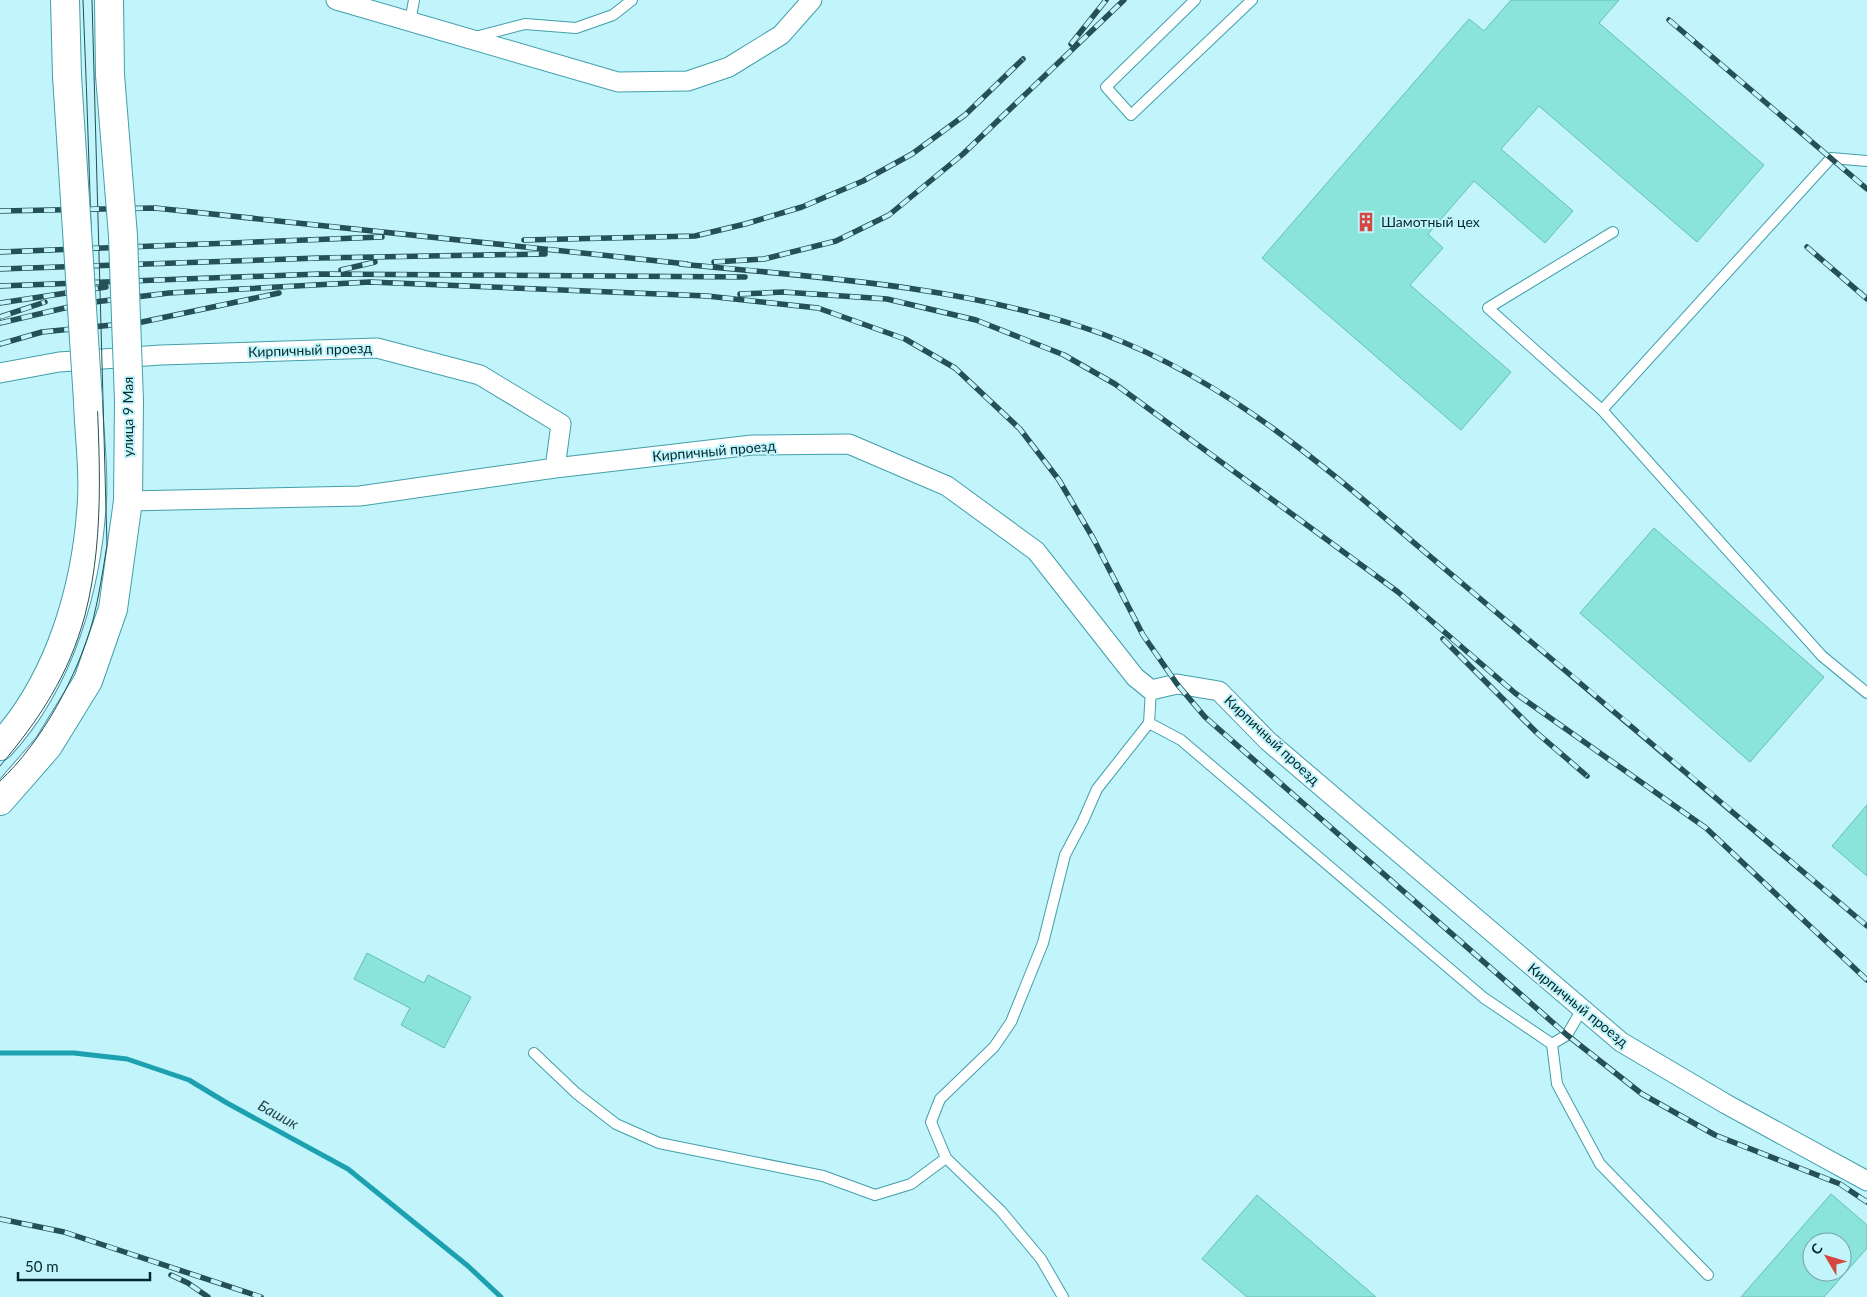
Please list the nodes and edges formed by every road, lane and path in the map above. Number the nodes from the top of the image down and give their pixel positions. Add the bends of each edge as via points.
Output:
1 (65, 0) edge
2 (109, 0) edge
3 (336, 0) edge
4 (414, 0) edge
5 (632, 0) edge
6 (812, 0) edge
7 (1195, 0) edge
8 (1252, 0) edge
9 (410, 22) junction
10 (469, 39) junction
11 (1867, 161) edge
12 (1613, 232) dead end
13 (0, 373) edge
14 (1602, 410) junction
15 (555, 468) junction
16 (128, 501) junction
17 (1151, 690) junction
18 (1867, 693) edge
19 (1149, 723) junction
20 (0, 746) edge
21 (0, 801) edge
22 (1582, 1009) junction
23 (1552, 1044) junction
24 (534, 1053) dead end
25 (946, 1158) junction
26 (1867, 1181) edge
27 (1708, 1275) dead end
28 (1062, 1297) edge

1 - 20 main road, bridge via 92,500 79,595 52,667 17,727
2 - 16 main road, улица 9 Мая, bridge via 110,75 123,236 129,401
3 - 9 street
4 - 9 lane
5 - 10 lane via 613,15 576,28 525,24
6 - 10 street via 781,35 729,67 688,81 618,82
7 - 8 lane via 1106,87 1130,114
9 - 10 street
11 - 14 lane via 1831,158
12 - 14 lane via 1488,308
13 - 15 street, Кирпичный проезд via 59,362 377,348 480,375 561,424
14 - 18 lane via 1822,656
15 - 16 street, Кирпичный проезд via 360,496
15 - 17 street, Кирпичный проезд via 752,445 849,444 947,486 1036,551 1135,676
16 - 21 main road, улица 9 Мая via 113,609 88,680 48,746
17 - 19 lane
17 - 22 street, Кирпичный проезд via 1177,684 1219,691 1268,741
19 - 23 lane via 1181,740 1484,998
19 - 25 lane via 1097,789 1065,855 1042,944 1011,1022 994,1047 940,1099 931,1122
22 - 23 lane via 1567,1035
22 - 26 street, Кирпичный проезд via 1621,1042
23 - 27 lane via 1557,1084 1600,1164
24 - 25 lane via 576,1093 616,1124 659,1143 823,1176 875,1195 910,1184
25 - 28 lane via 1001,1211 1041,1259

